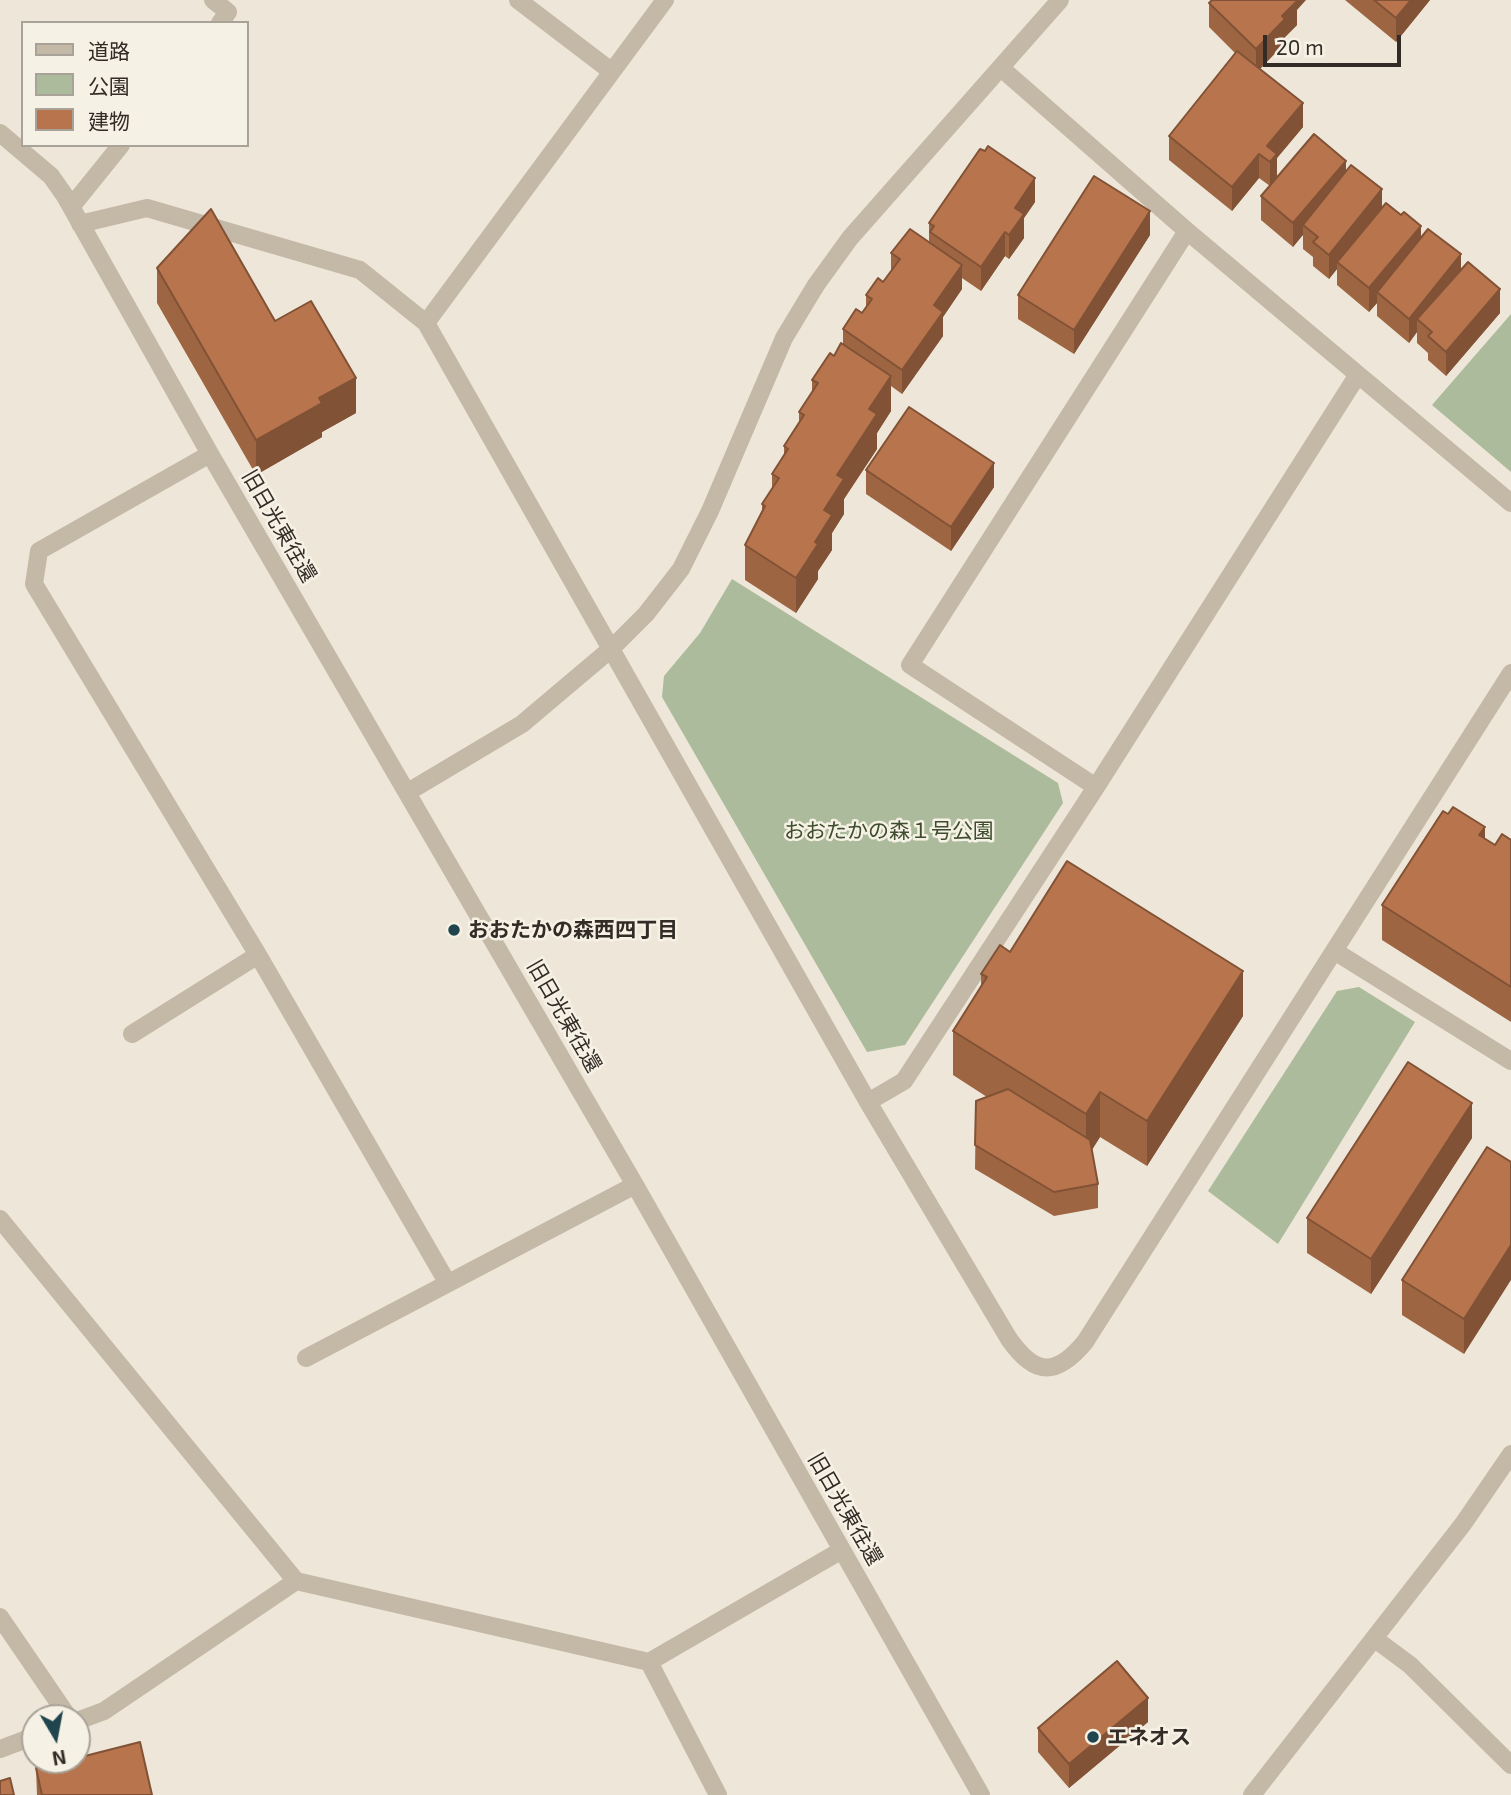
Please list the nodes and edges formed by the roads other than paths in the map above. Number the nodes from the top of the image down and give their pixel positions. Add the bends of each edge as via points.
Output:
1 (213, 0) edge
2 (518, 0) edge
3 (665, 0) edge
4 (1060, 0) edge
5 (221, 21) edge
6 (1001, 68) junction
7 (611, 71) junction
8 (0, 133) edge
9 (119, 147) edge
10 (71, 207) junction
11 (80, 224) junction
12 (1187, 231) junction
13 (426, 323) junction
14 (1357, 376) junction
15 (211, 454) junction
16 (1511, 502) edge
17 (612, 648) junction
18 (1511, 673) edge
19 (1096, 787) junction
20 (408, 792) junction
21 (1336, 952) junction
22 (258, 955) junction
23 (132, 1034) dead end
24 (1511, 1061) edge
25 (868, 1102) junction
26 (635, 1185) junction
27 (0, 1219) edge
28 (447, 1282) junction
29 (306, 1358) dead end
30 (1511, 1454) edge
31 (842, 1550) junction
32 (296, 1581) junction
33 (0, 1617) edge
34 (1374, 1639) junction
35 (649, 1662) junction
36 (59, 1704) edge
37 (91, 1716) edge
38 (21, 1741) edge
39 (0, 1749) edge
40 (1511, 1765) edge
41 (718, 1795) edge
42 (981, 1795) edge
43 (1252, 1795) edge

1 - 5 street via 228,12
2 - 7 street
3 - 7 street
4 - 6 street
6 - 12 street
6 - 17 street via 850,238 816,285 784,338 681,569
7 - 13 street
8 - 10 street, 旧日光東往還 via 51,176
9 - 10 street
10 - 11 street, 旧日光東往還
11 - 13 street via 147,208 360,270
11 - 15 street, 旧日光東往還
12 - 14 street
12 - 19 street via 910,665
13 - 17 street
14 - 16 street
14 - 19 street
15 - 20 street, 旧日光東往還
15 - 22 street via 39,551 34,584
17 - 20 street via 522,724
17 - 25 street
18 - 21 street
19 - 25 street via 904,1081
20 - 26 street, 旧日光東往還
21 - 24 street
21 - 25 street via 1068,1363 1041,1369 1023,1359
22 - 23 street
22 - 28 street
26 - 28 street
26 - 31 street, 旧日光東往還
27 - 32 street
28 - 29 street
30 - 34 street
31 - 35 street
31 - 42 street, 旧日光東往還
32 - 35 street
32 - 37 street
33 - 36 street
34 - 40 street via 1410,1665
34 - 43 street
35 - 41 street
38 - 39 street

